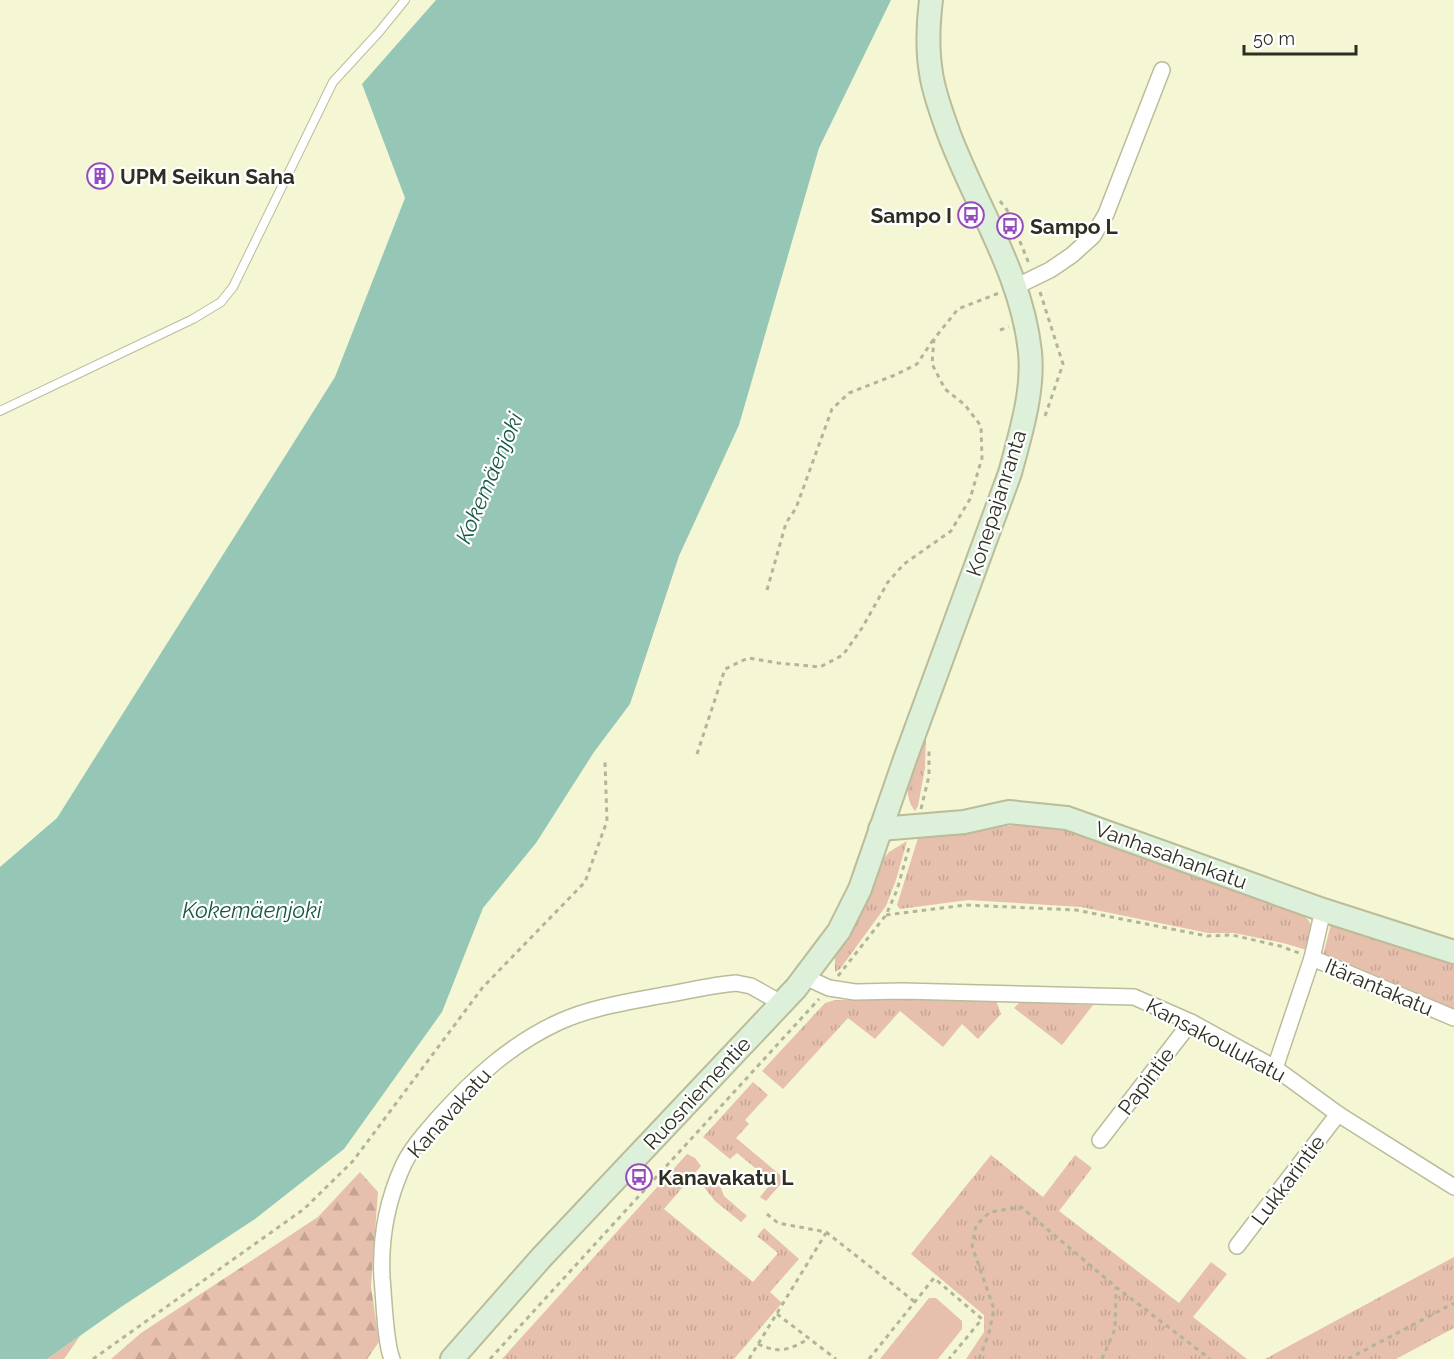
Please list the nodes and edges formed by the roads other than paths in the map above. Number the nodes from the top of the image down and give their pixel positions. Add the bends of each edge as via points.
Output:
1 (405, 0) edge
2 (931, 0) edge
3 (1162, 70) dead end
4 (1025, 283) junction
5 (0, 411) edge
6 (880, 829) junction
7 (1323, 910) junction
8 (1454, 952) edge
9 (1312, 958) junction
10 (805, 977) junction
11 (781, 1003) junction
12 (1454, 1018) edge
13 (1191, 1022) junction
14 (1275, 1068) junction
15 (1338, 1114) junction
16 (1100, 1140) dead end
17 (1454, 1187) edge
18 (1237, 1246) dead end
19 (390, 1358) edge
20 (456, 1358) edge

1 - 5 lane via 333,82 233,287 221,302
2 - 4 main road, Konepajanranta via 931,74 940,109 955,150
3 - 4 street via 1106,214 1093,236 1072,255
4 - 6 main road, Konepajanranta via 1030,354 1021,433 1010,473
6 - 7 main road, Vanhasahankatu via 964,822 1008,812 1067,818
6 - 10 main road, Ruosniementie via 860,889 838,931
7 - 8 main road, Vanhasahankatu
7 - 9 street
9 - 12 street, Itärantakatu
9 - 14 street, Itärantakatu
10 - 11 main road, Ruosniementie
10 - 13 street, Kansakoulukatu via 829,988 855,992 1134,997
11 - 19 street, Kanavakatu via 751,986 736,983 611,1005 561,1021 494,1062 425,1133 403,1166 389,1199 382,1229 381,1265
11 - 20 main road, Ruosniementie via 541,1258
13 - 14 street, Kansakoulukatu
13 - 16 street, Papintie
14 - 15 street, Kansakoulukatu
15 - 17 street, Kansakoulukatu
15 - 18 street, Lukkarintie

